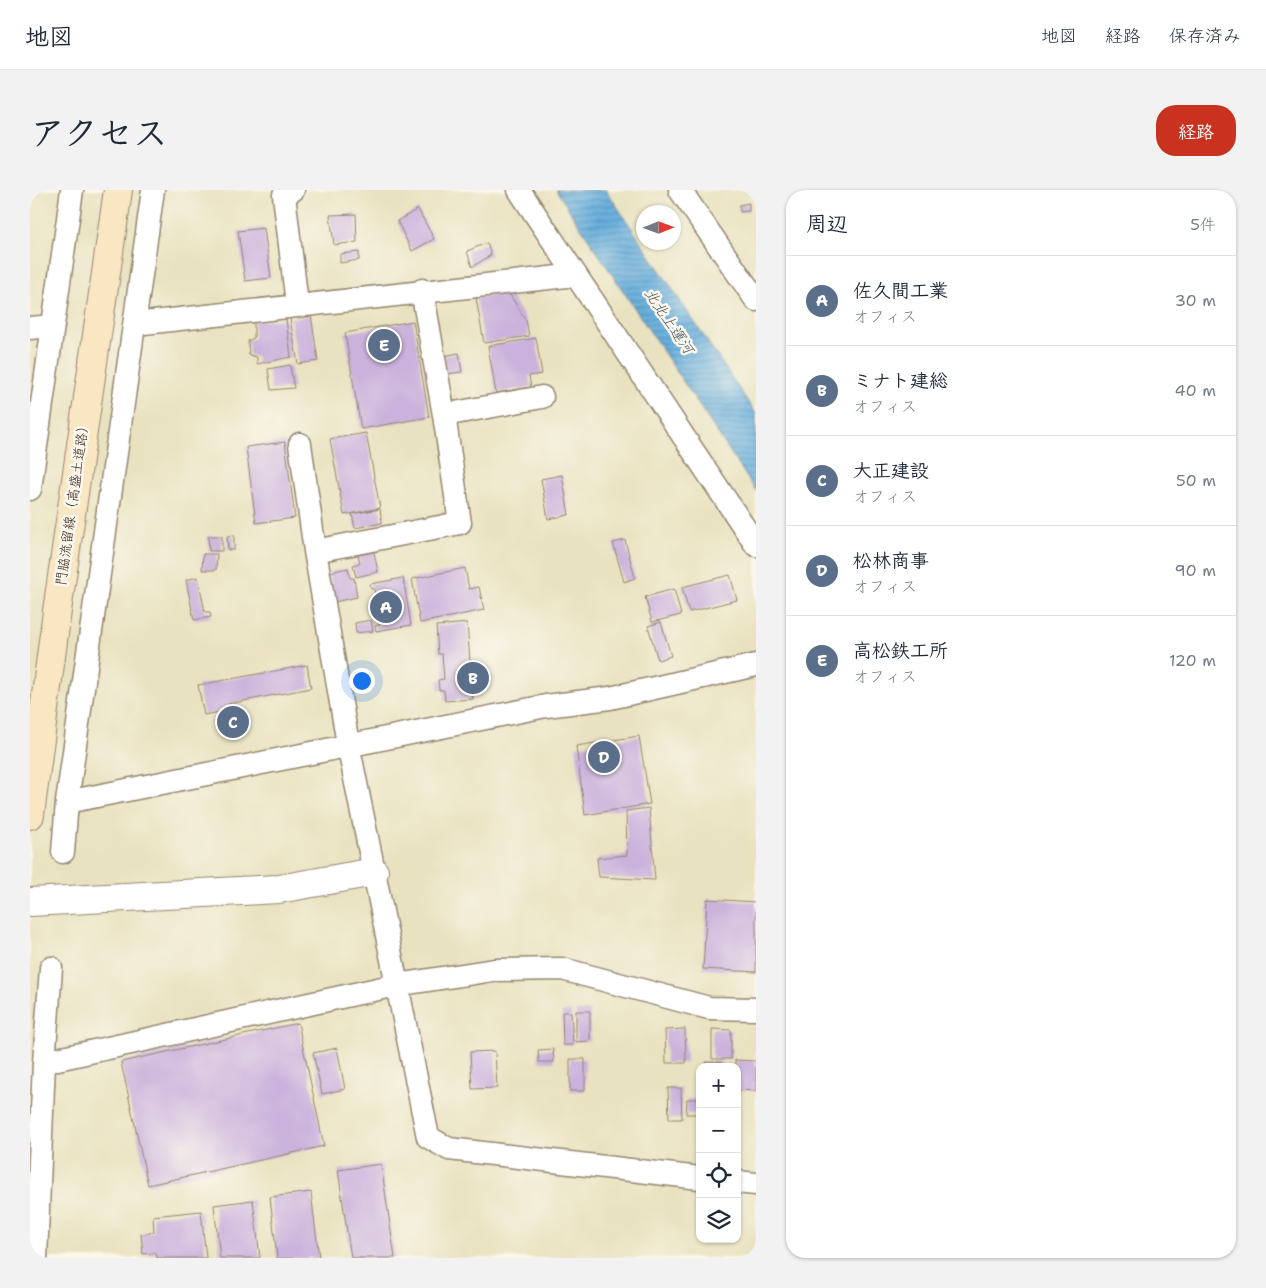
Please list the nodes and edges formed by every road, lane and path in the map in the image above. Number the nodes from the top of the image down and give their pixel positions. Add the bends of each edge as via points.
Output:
1 (72, 190) edge
2 (118, 190) edge
3 (153, 190) edge
4 (293, 190) edge
5 (519, 190) edge
6 (680, 190) edge
7 (576, 275) junction
8 (422, 290) junction
9 (756, 300) edge
10 (297, 304) junction
11 (134, 324) junction
12 (53, 326) junction
13 (30, 328) edge
14 (542, 397) dead end
15 (444, 415) junction
16 (300, 444) dead end
17 (30, 489) edge
18 (756, 545) edge
19 (316, 551) junction
20 (756, 665) edge
21 (348, 744) junction
22 (67, 802) junction
23 (30, 815) edge
24 (63, 852) dead end
25 (374, 872) junction
26 (30, 902) edge
27 (51, 968) dead end
28 (396, 985) junction
29 (756, 1009) edge
30 (44, 1062) junction
31 (696, 1178) edge
32 (741, 1182) edge
33 (756, 1184) edge
34 (36, 1258) edge

1 - 12 street
2 - 23 main road, 門脇流留線（高盛土道路）
3 - 11 street
4 - 10 street via 284,195
5 - 7 street
6 - 9 street
7 - 8 street
7 - 18 street
8 - 10 street
8 - 15 street
10 - 11 street
11 - 22 street
12 - 13 street
12 - 17 street
14 - 15 street
15 - 19 street via 460,523
16 - 19 street
19 - 21 street
20 - 21 street via 610,698 546,706
21 - 22 street
21 - 25 street
22 - 24 street
25 - 26 street via 279,888
25 - 28 street
27 - 30 street
28 - 29 street via 494,970 562,969 710,1008
28 - 30 street
28 - 31 street via 428,1137 449,1149
30 - 34 street
32 - 33 street

